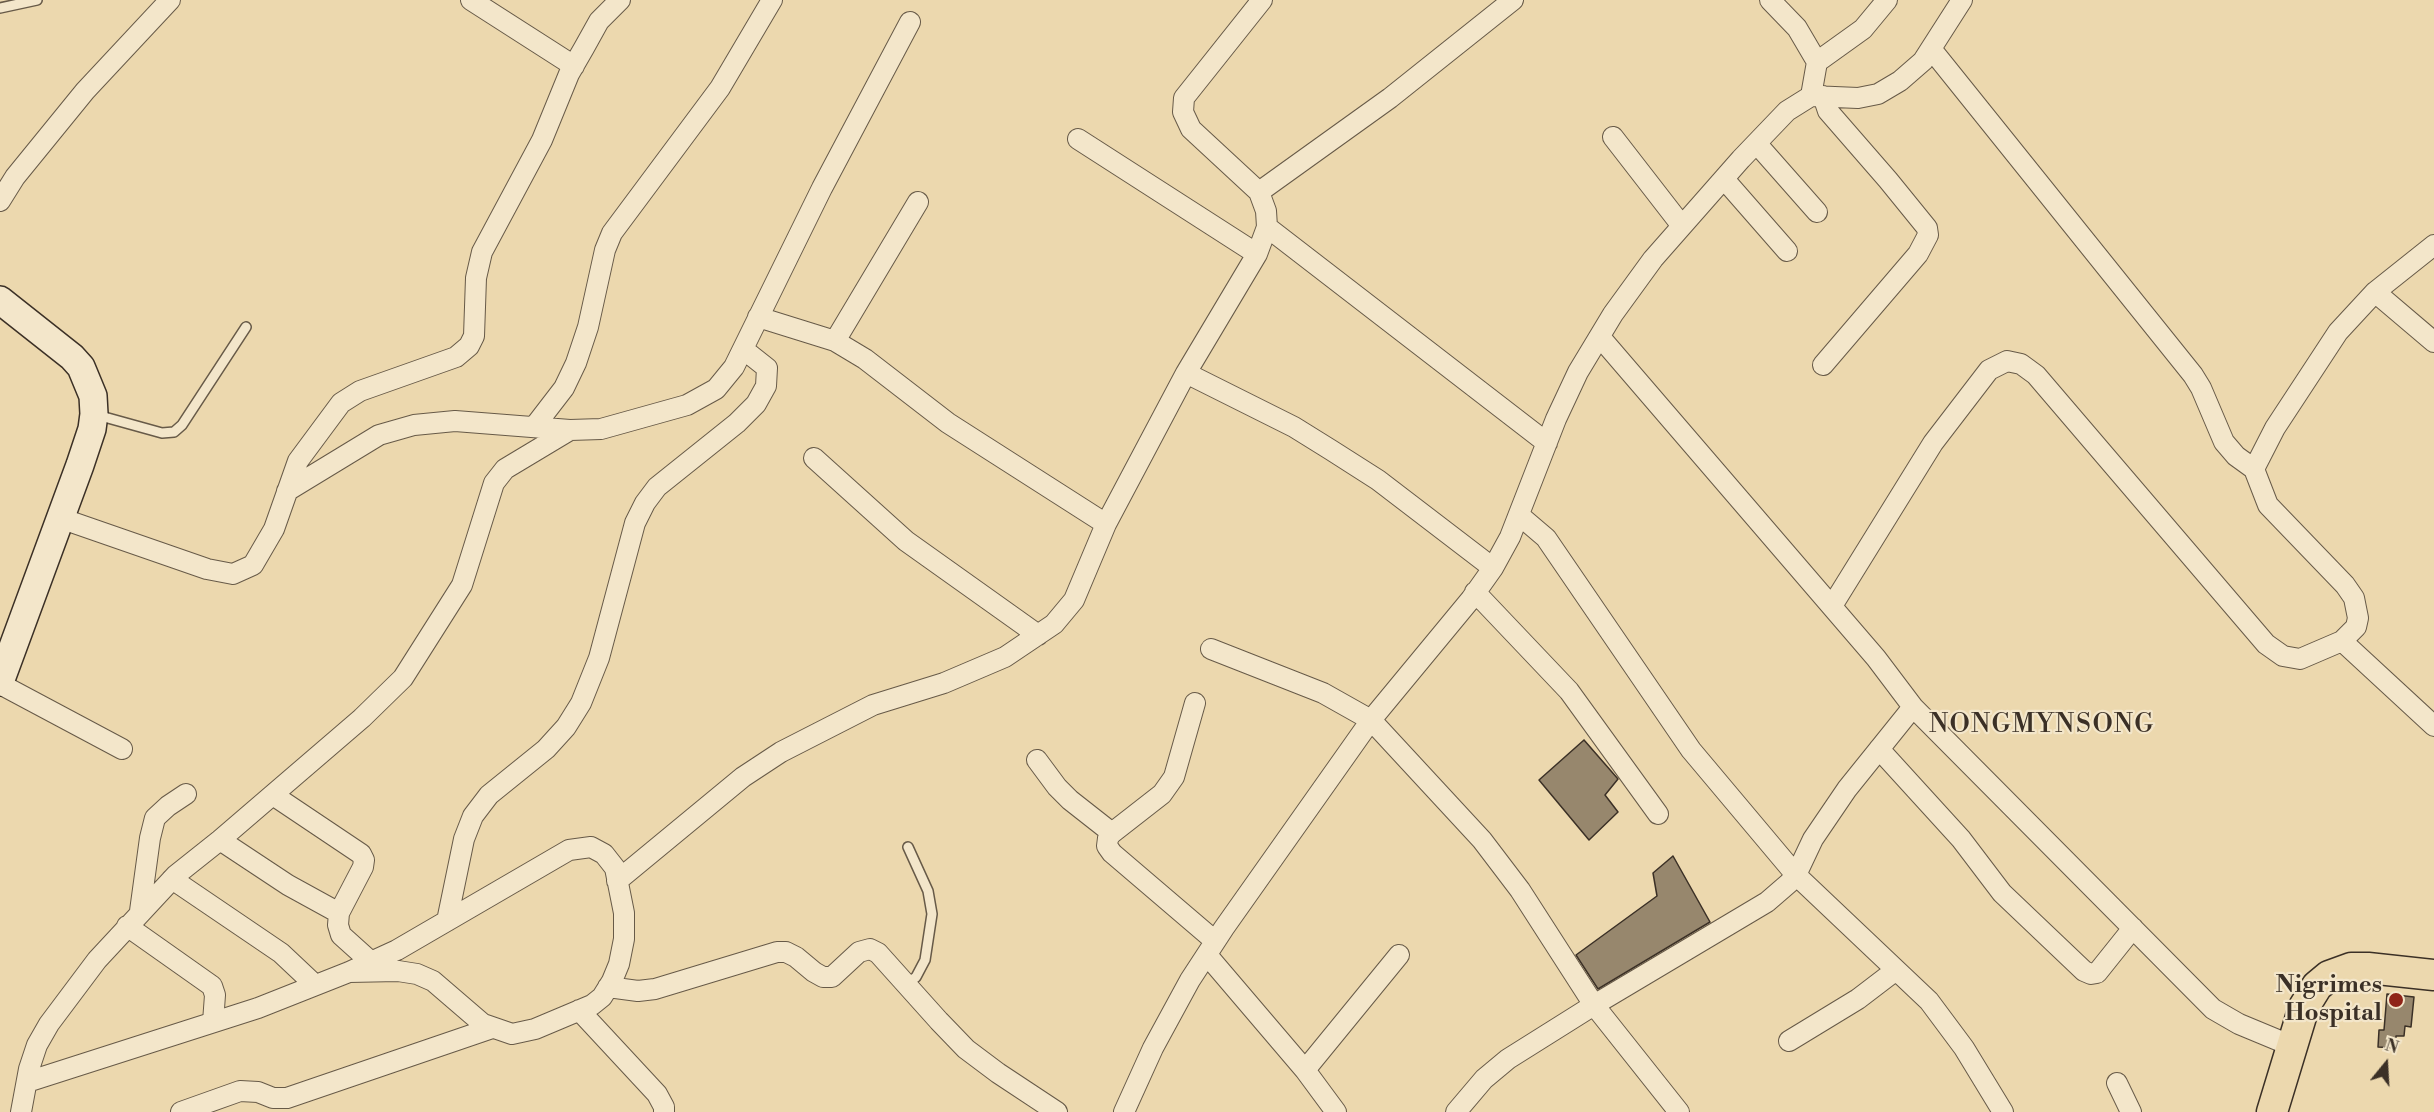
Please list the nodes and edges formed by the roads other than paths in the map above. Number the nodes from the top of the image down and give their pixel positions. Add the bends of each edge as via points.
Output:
1 (37, 0) edge
2 (170, 0) edge
3 (471, 0) edge
4 (620, 0) edge
5 (772, 0) edge
6 (1262, 0) edge
7 (1513, 0) edge
8 (1770, 0) edge
9 (1887, 0) edge
10 (1962, 0) edge
11 (0, 8) edge
12 (910, 22) dead end
13 (1932, 50) junction
14 (1816, 62) junction
15 (574, 66) junction
16 (1817, 96) junction
17 (1613, 137) dead end
18 (1078, 139) dead end
19 (1757, 144) junction
20 (1724, 179) junction
21 (1259, 192) junction
22 (0, 201) edge
23 (918, 202) dead end
24 (1817, 212) dead end
25 (1682, 226) junction
26 (1267, 227) junction
27 (2434, 244) edge
28 (1787, 250) dead end
29 (1257, 254) junction
30 (2375, 292) junction
31 (0, 300) edge
32 (758, 317) junction
33 (246, 327) dead end
34 (1600, 337) junction
35 (835, 341) junction
36 (2434, 342) edge
37 (743, 349) junction
38 (1822, 365) dead end
39 (1186, 373) junction
40 (94, 414) junction
41 (534, 427) junction
42 (570, 430) junction
43 (1547, 443) junction
44 (814, 458) dead end
45 (2254, 470) junction
46 (287, 491) junction
47 (1519, 515) junction
48 (60, 518) junction
49 (1106, 525) junction
50 (1493, 568) junction
51 (1475, 592) junction
52 (1832, 606) junction
53 (1038, 635) junction
54 (2342, 641) junction
55 (1211, 649) dead end
56 (0, 683) edge
57 (1195, 703) dead end
58 (1913, 707) junction
59 (1371, 720) junction
60 (2434, 726) edge
61 (122, 749) dead end
62 (1879, 749) junction
63 (1037, 760) dead end
64 (186, 794) dead end
65 (273, 795) junction
66 (1658, 814) dead end
67 (1112, 832) junction
68 (220, 840) junction
69 (908, 847) dead end
70 (1796, 875) junction
71 (172, 879) junction
72 (617, 882) junction
73 (140, 911) junction
74 (339, 913) junction
75 (447, 921) junction
76 (127, 926) junction
77 (2133, 928) junction
78 (1211, 948) junction
79 (1399, 955) dead end
80 (371, 962) junction
81 (1896, 970) junction
82 (349, 972) junction
83 (2434, 975) edge
84 (315, 985) junction
85 (905, 985) junction
86 (608, 987) junction
87 (1594, 1005) junction
88 (579, 1010) junction
89 (213, 1022) junction
90 (492, 1028) junction
91 (1789, 1041) dead end
92 (2292, 1046) junction
93 (1305, 1070) junction
94 (27, 1082) junction
95 (2117, 1083) dead end
96 (21, 1112) edge
97 (181, 1112) edge
98 (664, 1112) edge
99 (1057, 1112) edge
100 (1124, 1112) edge
101 (1336, 1112) edge
102 (1456, 1112) edge
103 (1679, 1112) edge
104 (2003, 1112) edge
105 (2131, 1112) edge
106 (2272, 1112) edge

1 - 11 lane
2 - 22 street via 85,91
3 - 15 street
4 - 15 street via 599,21
5 - 41 street via 720,88 612,233 576,363 564,388
6 - 21 street via 1184,99 1183,112 1191,129
7 - 21 street via 1390,98
8 - 14 street via 1797,28
9 - 14 street via 1863,29
10 - 13 street
12 - 32 street
13 - 16 street via 1900,81 1878,94 1858,98
13 - 45 street via 2193,375 2224,442
14 - 16 street
15 - 46 street via 542,140 483,252 476,278 474,336 469,346 456,357 360,391 341,403 298,461
16 - 19 street via 1787,111
16 - 38 street via 1927,228 1928,236 1918,254
17 - 25 street
18 - 29 street
19 - 20 street
19 - 24 street
20 - 25 street
20 - 28 street
21 - 26 street
23 - 35 street
25 - 34 street via 1653,259
26 - 29 street
26 - 43 street
27 - 30 street
29 - 39 street
30 - 36 street
30 - 45 street via 2338,332 2303,383
31 - 40 street via 81,367 93,396
32 - 35 street
32 - 37 street
33 - 40 lane via 183,425 174,432 162,433
34 - 43 street via 1578,372
34 - 52 street
35 - 49 street via 865,359 948,423
37 - 42 street via 716,389 687,405 601,429
37 - 75 street via 767,368 766,387 738,423 657,487 645,503 635,523 599,658 581,703 546,749 489,795 473,816 464,839
39 - 49 street
39 - 50 street via 1294,427 1341,456
40 - 48 street
41 - 42 street
41 - 46 street via 455,421 405,428 379,435
42 - 65 street via 505,469 494,483 462,585 403,678
43 - 47 street
44 - 53 street via 906,541
45 - 54 street via 2268,505 2354,598 2356,627
46 - 48 street via 274,528 253,565 233,574 207,569
47 - 50 street
47 - 70 street via 1546,538 1691,750
48 - 56 street
49 - 53 street via 1074,600 1054,624
50 - 51 street
51 - 59 street
51 - 66 street via 1569,691
52 - 54 street via 1933,442 1989,370 2007,361 2021,364 2036,375 2266,644 2283,656 2300,659
52 - 58 street
53 - 72 street via 1005,657 944,683 873,705 781,752 743,777
54 - 60 street
55 - 59 street via 1323,693
56 - 61 street
57 - 67 street via 1174,777 1162,794
58 - 62 street
58 - 77 street
59 - 78 street
59 - 87 street via 1482,840 1520,890
62 - 70 street via 1813,839
62 - 77 street via 1960,839 2002,893 2084,971 2097,973
63 - 67 street via 1070,800
64 - 73 street via 155,818
65 - 68 street
65 - 74 street via 364,860
67 - 78 street via 1107,846 1112,853
68 - 71 street
68 - 74 street
69 - 85 lane via 928,891 932,914 925,960 916,977
70 - 81 street
70 - 87 street via 1767,902
71 - 73 street
71 - 84 street via 281,953
72 - 75 street via 615,868 604,854 591,847 569,850
72 - 86 street via 624,913 624,939 619,964
73 - 76 street
74 - 80 street via 342,935
75 - 80 street
76 - 89 street via 212,986
76 - 94 street via 49,1024 37,1045
77 - 92 street via 2213,1009
78 - 93 street
78 - 100 street via 1153,1048
79 - 93 street
80 - 82 street
81 - 91 street via 1858,999
81 - 104 street via 1929,1001 1957,1038
82 - 84 street
82 - 90 street via 417,974 434,981
83 - 92 main road via 2351,968 2329,976 2309,996
84 - 89 street
85 - 86 street via 870,949 859,952 832,976 823,977 786,952 777,952 655,990
85 - 99 street via 966,1048
86 - 88 street via 592,1005
87 - 102 street via 1508,1059 1484,1079
87 - 103 street
88 - 90 street via 535,1029 512,1034
88 - 98 street via 657,1094
89 - 94 street
90 - 97 street via 286,1098 240,1091
92 - 106 main road
93 - 101 street
94 - 96 street
95 - 105 street

